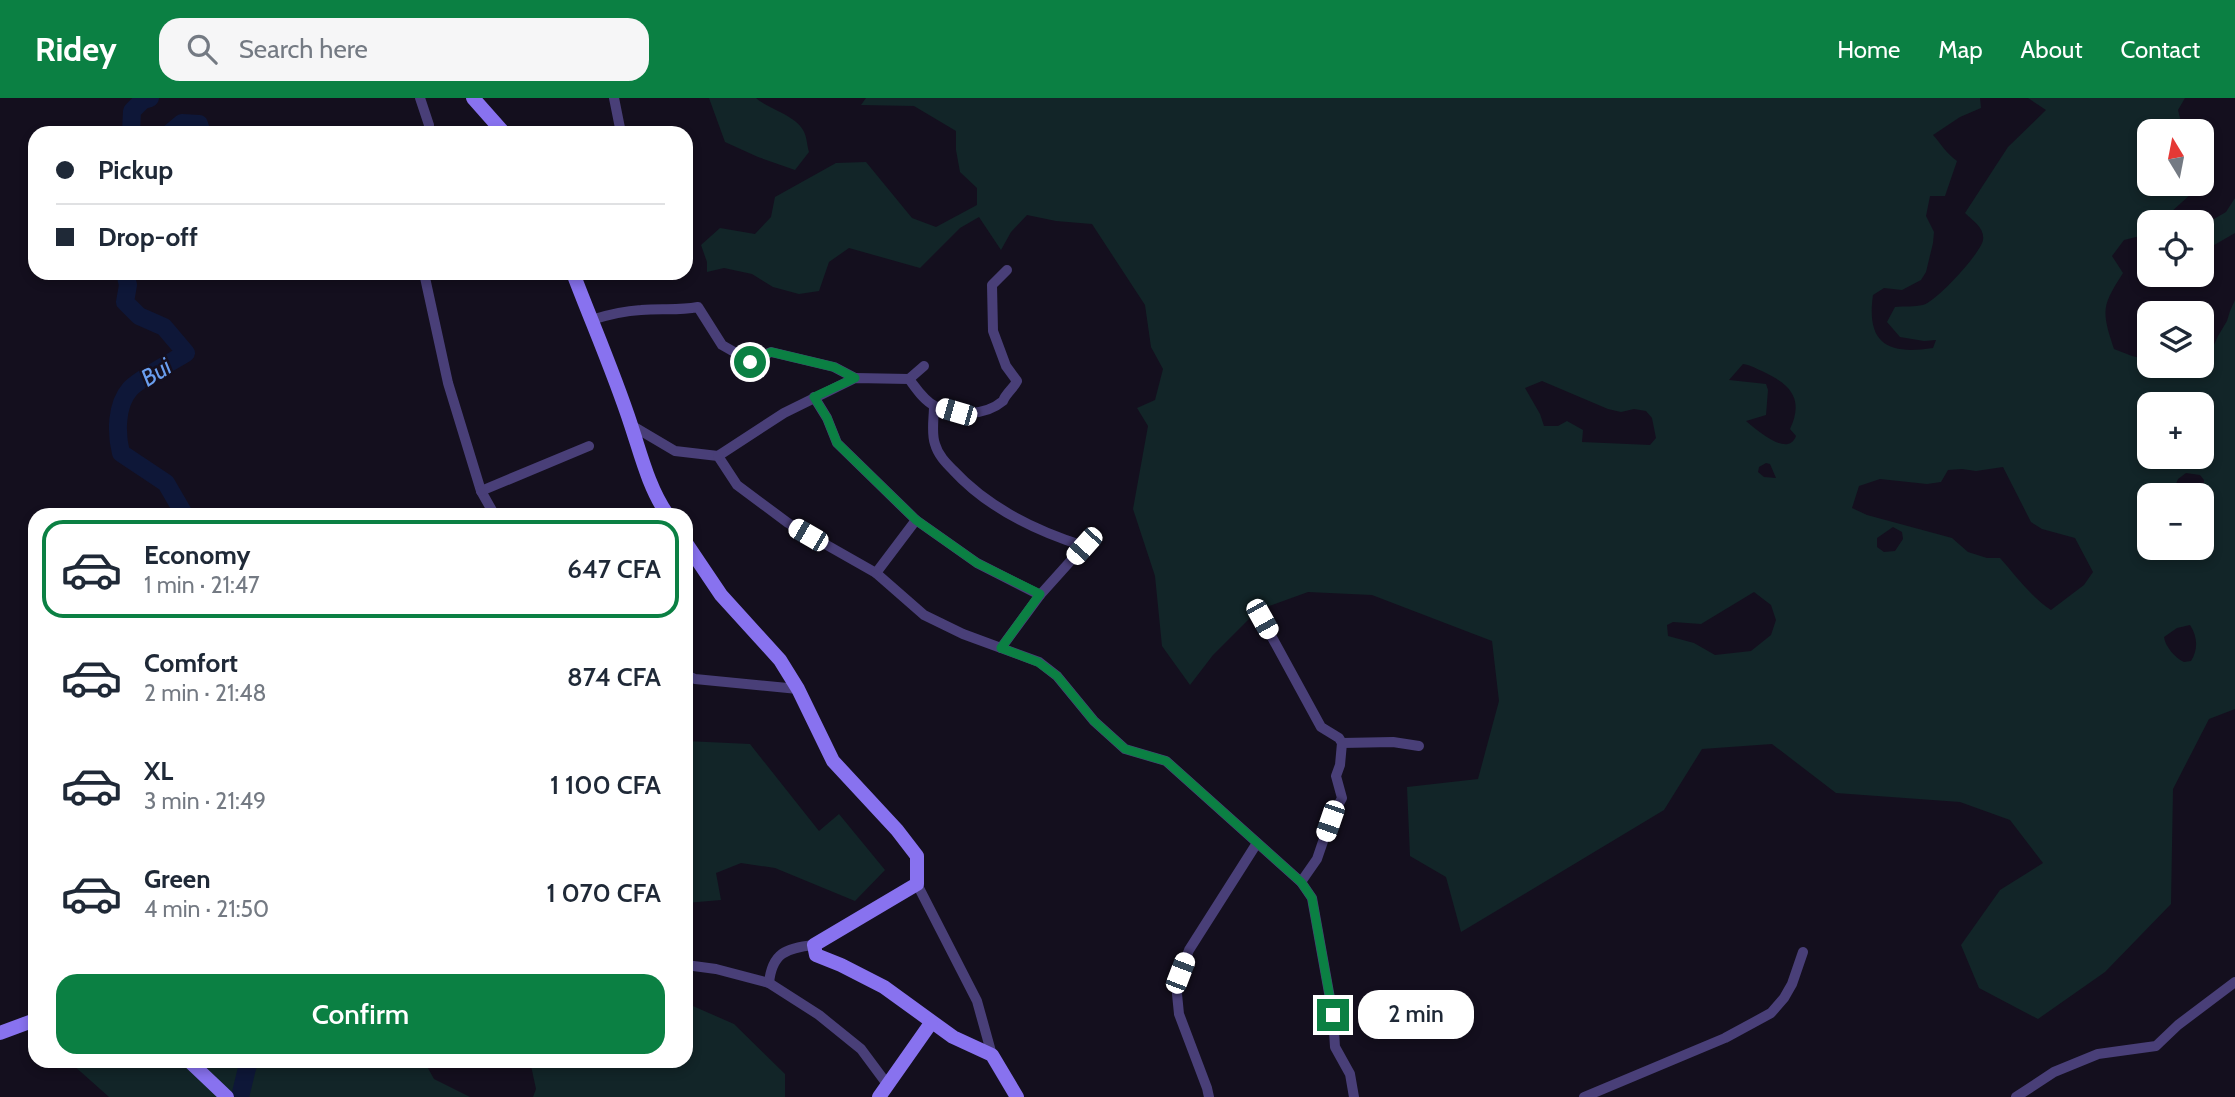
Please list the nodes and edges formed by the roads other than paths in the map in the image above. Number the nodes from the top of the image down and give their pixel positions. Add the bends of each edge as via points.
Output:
1 (420, 98) edge
2 (473, 98) edge
3 (614, 98) edge
4 (429, 126) edge
5 (498, 126) edge
6 (620, 126) edge
7 (1007, 270) dead end
8 (426, 280) edge
9 (576, 280) edge
10 (591, 320) junction
11 (924, 366) dead end
12 (855, 378) junction
13 (909, 379) junction
14 (814, 397) junction
15 (934, 406) junction
16 (631, 425) junction
17 (589, 446) dead end
18 (718, 456) junction
19 (481, 491) junction
20 (491, 508) edge
21 (659, 508) edge
22 (916, 520) junction
23 (693, 554) edge
24 (876, 573) junction
25 (1040, 594) junction
26 (1262, 619) dead end
27 (1001, 648) junction
28 (693, 678) edge
29 (798, 689) junction
30 (1342, 743) junction
31 (1419, 746) dead end
32 (1257, 843) junction
33 (1301, 882) junction
34 (917, 884) junction
35 (814, 945) junction
36 (1803, 952) dead end
37 (693, 966) edge
38 (2235, 982) edge
39 (769, 983) junction
40 (28, 1023) edge
41 (931, 1023) junction
42 (0, 1033) edge
43 (992, 1055) junction
44 (196, 1068) edge
45 (887, 1084) junction
46 (227, 1097) edge
47 (879, 1097) edge
48 (1017, 1097) edge
49 (1209, 1097) edge
50 (1354, 1097) edge
51 (1584, 1097) edge
52 (2016, 1097) edge

1 - 4 street
2 - 5 street
3 - 6 street
7 - 15 street via 992,285 993,331 1017,381 1013,389 999,404 976,413
8 - 19 street via 448,383
9 - 10 street
10 - 12 street via 643,309 698,307 722,345 750,362 771,352 834,367
10 - 16 street
11 - 13 street
12 - 13 street
12 - 14 street
13 - 15 street
14 - 18 street
14 - 22 street via 837,443
15 - 25 street via 934,443 964,482 1030,526 1084,546
16 - 18 street via 675,451
16 - 21 street
17 - 19 street
18 - 24 street via 737,485 788,523
19 - 20 street
22 - 24 street
22 - 25 street via 977,563
23 - 29 street via 720,595 780,660
24 - 27 street via 924,615
25 - 27 street
26 - 30 street via 1321,727
27 - 32 street via 1038,662 1057,676 1094,721 1125,749 1166,761
28 - 29 street
29 - 34 street via 833,761 917,856
30 - 31 street
30 - 33 street via 1336,776 1342,798 1317,859
32 - 33 street
32 - 49 street via 1189,950 1180,973 1179,1014
33 - 50 street via 1312,898 1335,1047 1350,1074
34 - 35 street
34 - 43 street via 977,1002
35 - 39 street via 782,953 771,966
35 - 41 street via 816,955 884,987
36 - 51 street via 1792,984 1771,1013 1725,1038
37 - 39 street
38 - 52 street via 2156,1046 2098,1054 2054,1072
39 - 45 street via 861,1049
40 - 42 street
41 - 43 street
41 - 45 street
43 - 48 street
44 - 46 street
45 - 47 street

